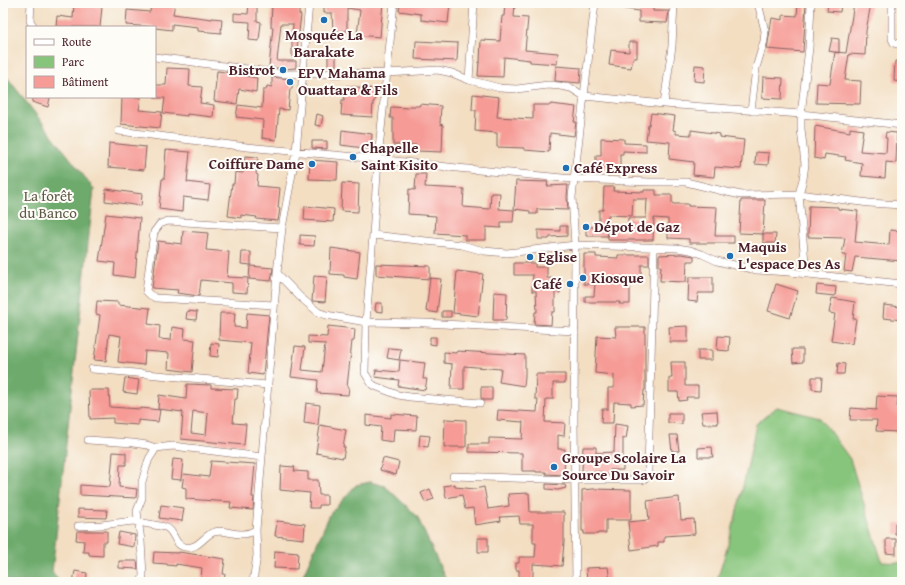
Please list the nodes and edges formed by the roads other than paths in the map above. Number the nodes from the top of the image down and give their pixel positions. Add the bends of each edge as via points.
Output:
1 (31, 3) edge
2 (309, 3) edge
3 (394, 3) edge
4 (474, 3) edge
5 (595, 3) edge
6 (674, 3) edge
7 (758, 3) edge
8 (811, 3) edge
9 (892, 3) edge
10 (33, 26) edge
11 (902, 45) edge
12 (156, 57) edge
13 (387, 73) junction
14 (303, 74) junction
15 (469, 80) junction
16 (584, 96) junction
17 (664, 104) junction
18 (752, 111) junction
19 (800, 114) junction
20 (902, 125) edge
21 (119, 132) dead end
22 (296, 152) junction
23 (378, 159) junction
24 (573, 179) junction
25 (799, 194) junction
26 (902, 205) edge
27 (282, 228) junction
28 (373, 235) junction
29 (575, 245) junction
30 (654, 247) junction
31 (276, 273) junction
32 (806, 274) junction
33 (902, 284) edge
34 (274, 305) junction
35 (366, 322) junction
36 (574, 332) junction
37 (92, 369) dead end
38 (267, 385) junction
39 (480, 403) dead end
40 (88, 440) dead end
41 (156, 448) junction
42 (262, 457) junction
43 (453, 476) dead end
44 (574, 480) junction
45 (138, 522) junction
46 (78, 526) dead end
47 (256, 530) junction
48 (142, 582) edge
49 (253, 582) edge
50 (576, 582) edge

1 - 10 street via 30,20
2 - 14 street
3 - 13 street
4 - 15 street
5 - 16 street
6 - 17 street via 672,46
7 - 18 street via 765,31 756,68
8 - 19 street
9 - 11 street via 892,39 894,43
12 - 14 street via 265,72
13 - 14 street
13 - 15 street via 438,70
13 - 23 street
14 - 22 street
15 - 16 street via 500,88 560,86 571,88
16 - 17 street
16 - 24 street
17 - 18 street
18 - 19 street
19 - 20 street
19 - 25 street via 805,164
21 - 22 street
22 - 23 street
22 - 27 street
23 - 24 street
23 - 28 street
24 - 25 street via 682,181 741,195
24 - 29 street
25 - 26 street
25 - 32 street
27 - 31 street
27 - 34 street via 168,221 160,224 154,232 146,291 156,298
28 - 29 street via 507,253
28 - 35 street
29 - 30 street
29 - 36 street
30 - 32 street via 690,250 717,261 756,270
30 - 44 street via 647,477 642,480
31 - 34 street
31 - 35 street via 318,312
32 - 33 street
34 - 38 street
35 - 36 street
35 - 39 street via 365,373 370,383 410,397
36 - 44 street
37 - 38 street
38 - 42 street
40 - 41 street via 133,443
41 - 42 street via 173,446
41 - 45 street via 142,482 142,498 137,511
42 - 47 street
43 - 44 street
44 - 50 street
45 - 46 street
45 - 47 street via 169,528 179,544 185,547 200,543 217,531 245,535
45 - 48 street
47 - 49 street via 257,555

